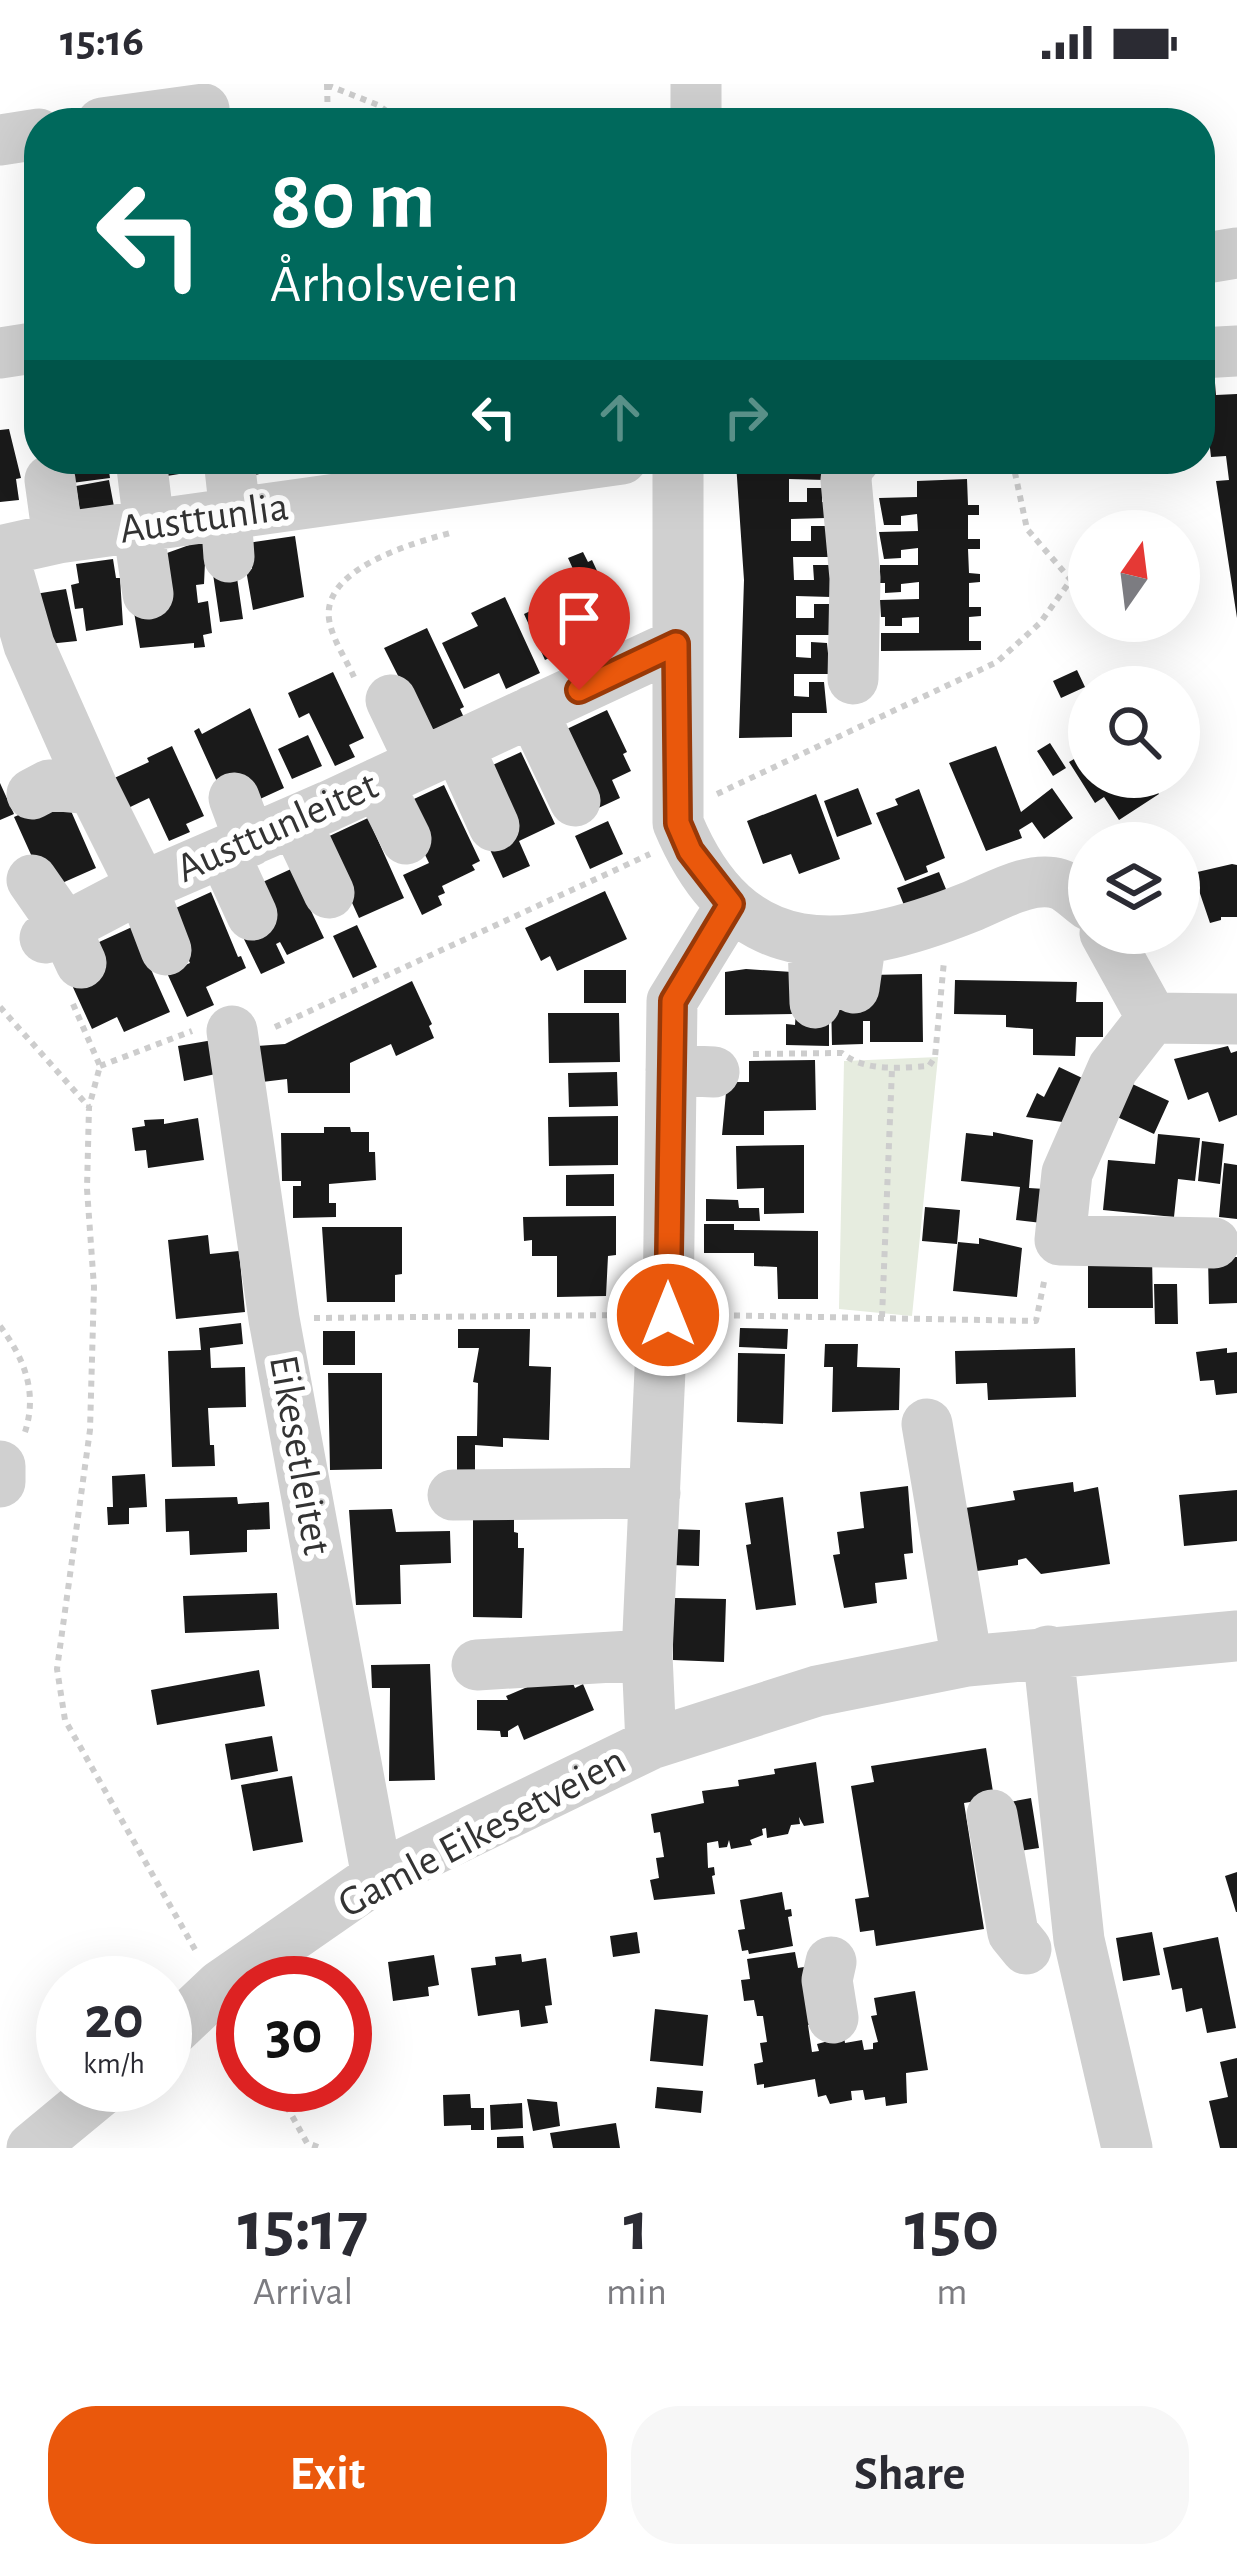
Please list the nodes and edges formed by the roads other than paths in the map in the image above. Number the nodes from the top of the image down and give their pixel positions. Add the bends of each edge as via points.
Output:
1 (141, 474) edge
2 (229, 474) edge
3 (408, 474) edge
4 (678, 474) edge
5 (847, 474) edge
6 (50, 480) dead end
7 (323, 480) edge
8 (143, 526) junction
9 (230, 528) junction
10 (58, 538) junction
11 (1, 551) edge
12 (148, 594) dead end
13 (676, 644) junction
14 (853, 679) dead end
15 (391, 700) dead end
16 (508, 711) junction
17 (419, 764) junction
18 (93, 789) junction
19 (32, 794) dead end
20 (575, 801) dead end
21 (275, 817) junction
22 (143, 818) dead end
23 (494, 826) dead end
24 (406, 839) dead end
25 (32, 880) dead end
26 (155, 881) junction
27 (1068, 891) edge
28 (329, 893) dead end
29 (731, 904) junction
30 (252, 915) dead end
31 (166, 950) dead end
32 (1117, 954) edge
33 (1153, 1018) junction
34 (1237, 1019) edge
35 (232, 1031) road end
36 (1214, 1243) dead end
37 (927, 1424) dead end
38 (656, 1492) junction
39 (453, 1495) dead end
40 (1237, 1636) edge
41 (1048, 1651) junction
42 (647, 1655) junction
43 (967, 1660) junction
44 (477, 1665) dead end
45 (651, 1744) junction
46 (992, 1815) dead end
47 (377, 1877) junction
48 (1026, 1949) dead end
49 (831, 1962) dead end
50 (194, 2010) edge
51 (833, 2018) dead end
52 (75, 2112) edge
53 (32, 2148) edge
54 (1127, 2148) edge

1 - 8 street
2 - 9 street
3 - 7 street, Austtunlia
4 - 13 street
5 - 14 street
6 - 10 street
7 - 9 street, Austtunlia
8 - 9 street, Austtunlia
8 - 10 street, Austtunlia
8 - 12 street
10 - 11 street, Austtunlia
11 - 18 street, Austtunleitet via 18,643
13 - 16 street, Austtunleitet via 573,677
13 - 29 street via 678,823
15 - 17 street
16 - 17 street, Austtunleitet
16 - 20 street
17 - 21 street, Austtunleitet
17 - 23 street
17 - 24 street
18 - 19 street via 49,785
18 - 26 street, Austtunleitet
21 - 26 street, Austtunleitet
21 - 28 street
21 - 30 street
22 - 26 street
25 - 26 street via 63,942
26 - 31 street
27 - 29 street via 1026,885 896,935 836,968
29 - 38 street, Gamle Eikesetveien via 666,973 687,1084 666,1250
32 - 33 street
33 - 34 street
33 - 36 street via 1113,1068 1067,1173 1060,1240
35 - 47 street, Eikesetleitet via 274,1319
37 - 43 street
38 - 39 street
38 - 42 street, Gamle Eikesetveien
40 - 41 street, Gamle Eikesetveien
41 - 43 street, Gamle Eikesetveien
41 - 54 street via 1079,1940
42 - 44 street
42 - 45 street, Gamle Eikesetveien
43 - 45 street, Gamle Eikesetveien via 817,1691
45 - 47 street, Gamle Eikesetveien
46 - 48 street via 1012,1933
47 - 50 street, Gamle Eikesetveien
49 - 51 street
52 - 53 street

